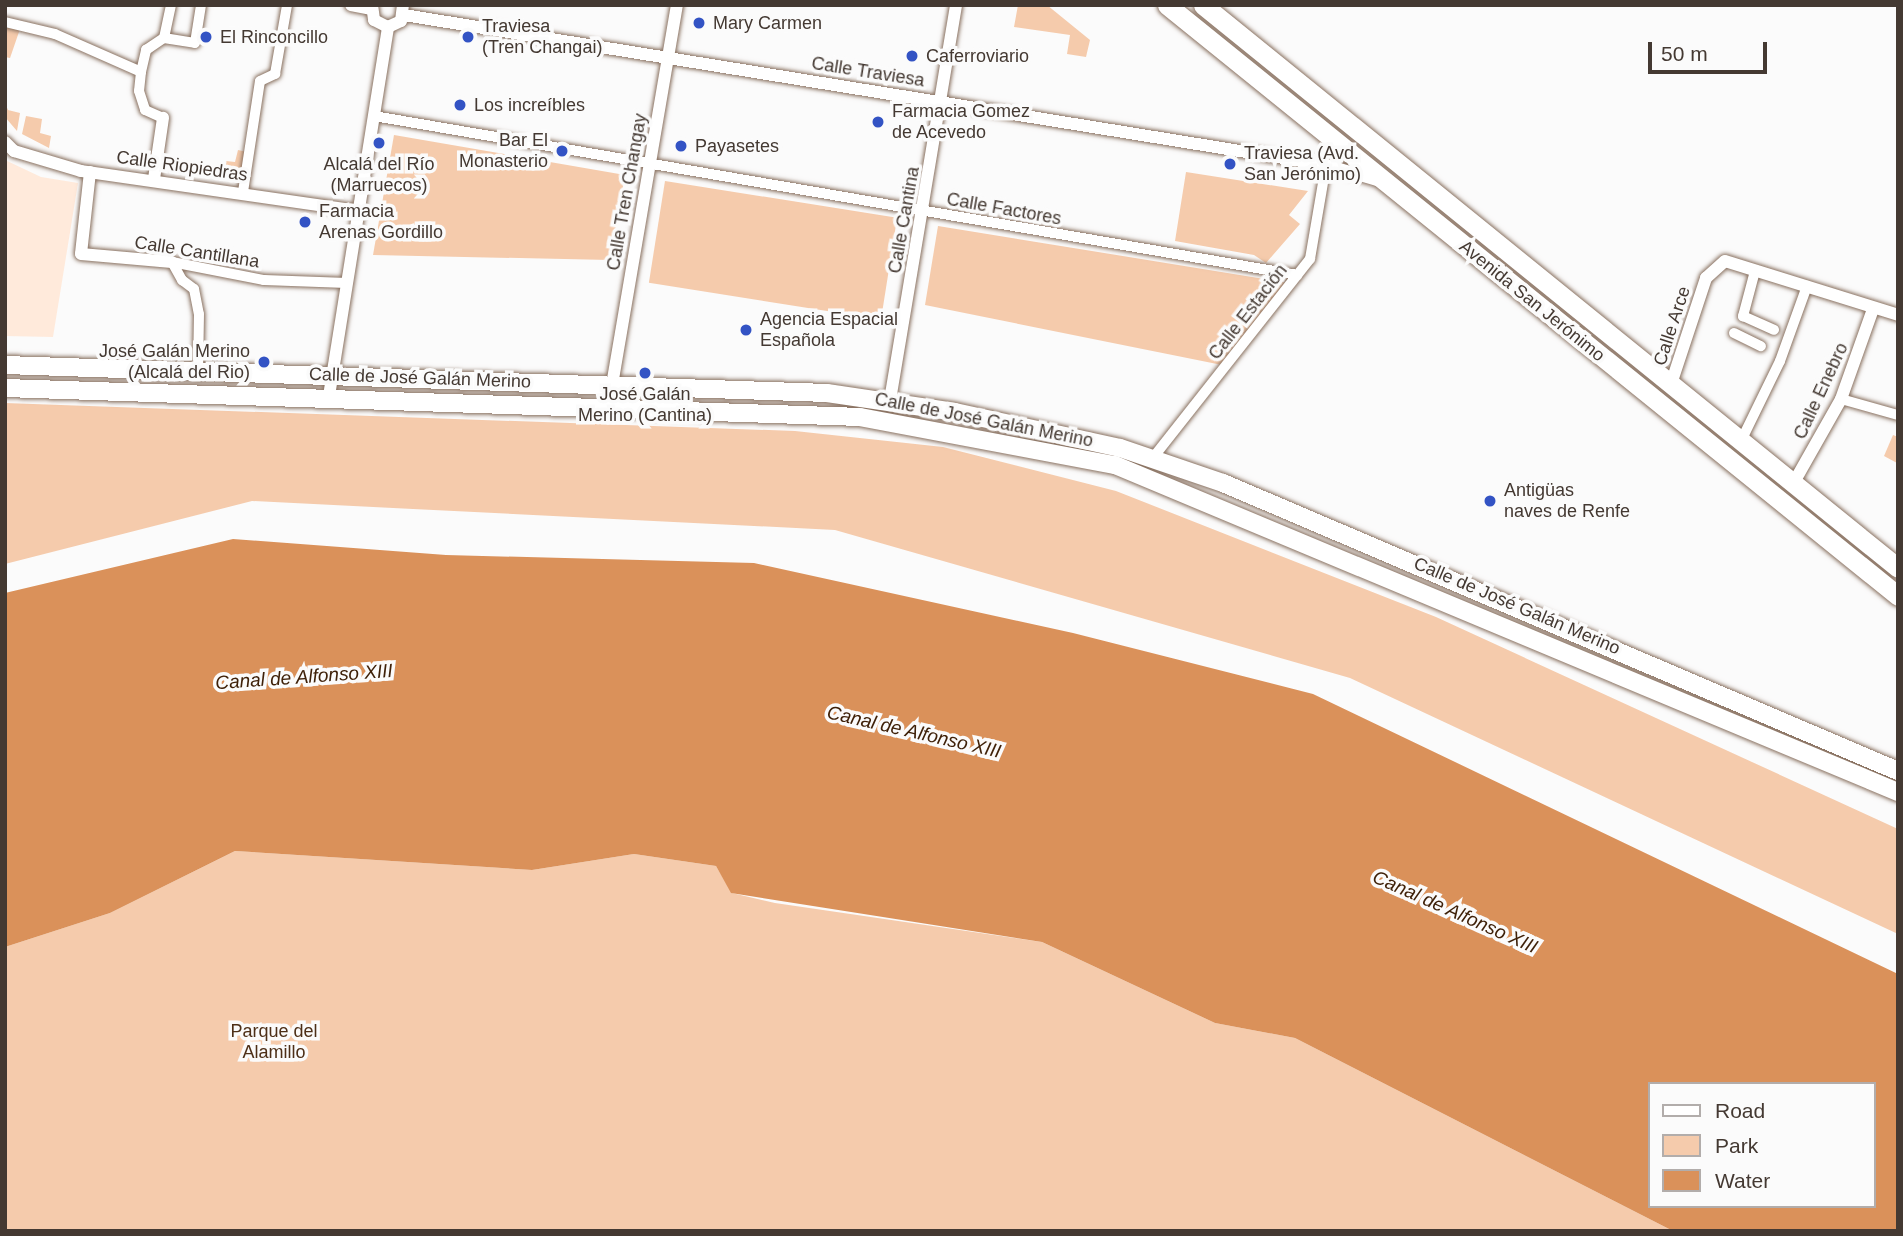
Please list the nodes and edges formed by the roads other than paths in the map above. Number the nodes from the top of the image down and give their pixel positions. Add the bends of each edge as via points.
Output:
1 (171, 5) edge
2 (201, 5) edge
3 (287, 5) edge
4 (351, 5) edge
5 (677, 5) edge
6 (956, 5) edge
7 (1167, 5) edge
8 (1203, 5) edge
9 (372, 7) edge
10 (404, 10) edge
11 (5, 22) edge
12 (388, 27) junction
13 (164, 38) junction
14 (668, 58) junction
15 (141, 72) junction
16 (942, 101) junction
17 (374, 116) junction
18 (163, 118) joint
19 (1353, 127) junction
20 (5, 142) edge
21 (1347, 151) junction
22 (650, 163) junction
23 (1325, 165) junction
24 (90, 172) junction
25 (154, 179) junction
26 (1386, 183) junction
27 (243, 192) junction
28 (359, 211) junction
29 (923, 212) junction
30 (173, 262) junction
31 (1755, 271) junction
32 (1297, 275) junction
33 (347, 283) junction
34 (1807, 286) junction
35 (1873, 309) junction
36 (1898, 315) edge
37 (1756, 322) junction
38 (1774, 330) dead end
39 (1734, 333) dead end
40 (1748, 339) junction
41 (1760, 346) dead end
42 (5, 365) edge
43 (198, 369) junction
44 (333, 374) junction
45 (1671, 384) junction
46 (612, 385) junction
47 (5, 388) edge
48 (329, 396) junction
49 (1841, 399) junction
50 (890, 400) junction
51 (1898, 415) edge
52 (1741, 441) junction
53 (1152, 458) junction
54 (1793, 484) junction
55 (1898, 568) edge
56 (1898, 596) edge
57 (1898, 771) edge
58 (1898, 792) edge

1 - 13 street
2 - 13 street via 195,43
3 - 27 street via 275,74 260,81
4 - 9 street
5 - 14 street, Calle Tren Changay
6 - 16 street, Calle Cantina
7 - 21 main road, Avenida San Jerónimo
8 - 19 main road, Avenida San Jerónimo
9 - 12 street via 374,20
10 - 12 street
10 - 14 street, Calle Traviesa
11 - 15 street via 55,34
12 - 17 street
13 - 15 street via 146,50
14 - 16 street, Calle Traviesa
14 - 22 street, Calle Tren Changay
15 - 18 street via 139,91 145,110
16 - 23 street, Calle Traviesa
16 - 29 street, Calle Cantina
17 - 22 street, Calle Factores
17 - 28 street
18 - 25 street
19 - 21 street
19 - 45 main road, Avenida San Jerónimo
20 - 24 street, Calle Riopiedras via 14,150
21 - 23 street via 1338,161
21 - 26 main road, Avenida San Jerónimo
22 - 29 street, Calle Factores
22 - 46 street, Calle Tren Changay
23 - 26 street, Calle Traviesa
23 - 32 street, Calle Estación via 1310,259
24 - 25 street, Calle Riopiedras
24 - 30 street, Calle Cantillana via 80,254
25 - 27 street, Calle Riopiedras
26 - 56 main road, Avenida San Jerónimo
27 - 28 street, Calle Riopiedras
28 - 33 street
29 - 32 street, Calle Factores
29 - 50 street, Calle Cantina
30 - 33 street, Calle Cantillana via 264,280
30 - 43 street via 194,289 199,314
31 - 34 street
31 - 37 street via 1743,316
31 - 45 street, Calle Arce via 1725,261 1706,278
32 - 53 street, Calle Estación
33 - 44 street
34 - 35 street
34 - 52 street via 1780,361
35 - 36 street
35 - 49 street, Calle Enebro
37 - 38 street
37 - 40 street
39 - 40 street
40 - 41 street
42 - 43 main road, Calle de José Galán Merino
43 - 44 main road, Calle de José Galán Merino
44 - 46 main road, Calle de José Galán Merino
44 - 48 street
45 - 52 main road, Avenida San Jerónimo
46 - 50 main road, Calle de José Galán Merino
47 - 48 main road, Calle de José Galán Merino
48 - 58 main road, Calle de José Galán Merino via 860,417 1115,465
49 - 51 street
49 - 54 street, Calle Enebro
50 - 53 main road, Calle de José Galán Merino
52 - 54 main road, Avenida San Jerónimo
53 - 57 main road, Calle de José Galán Merino via 1285,509
54 - 55 main road, Avenida San Jerónimo

